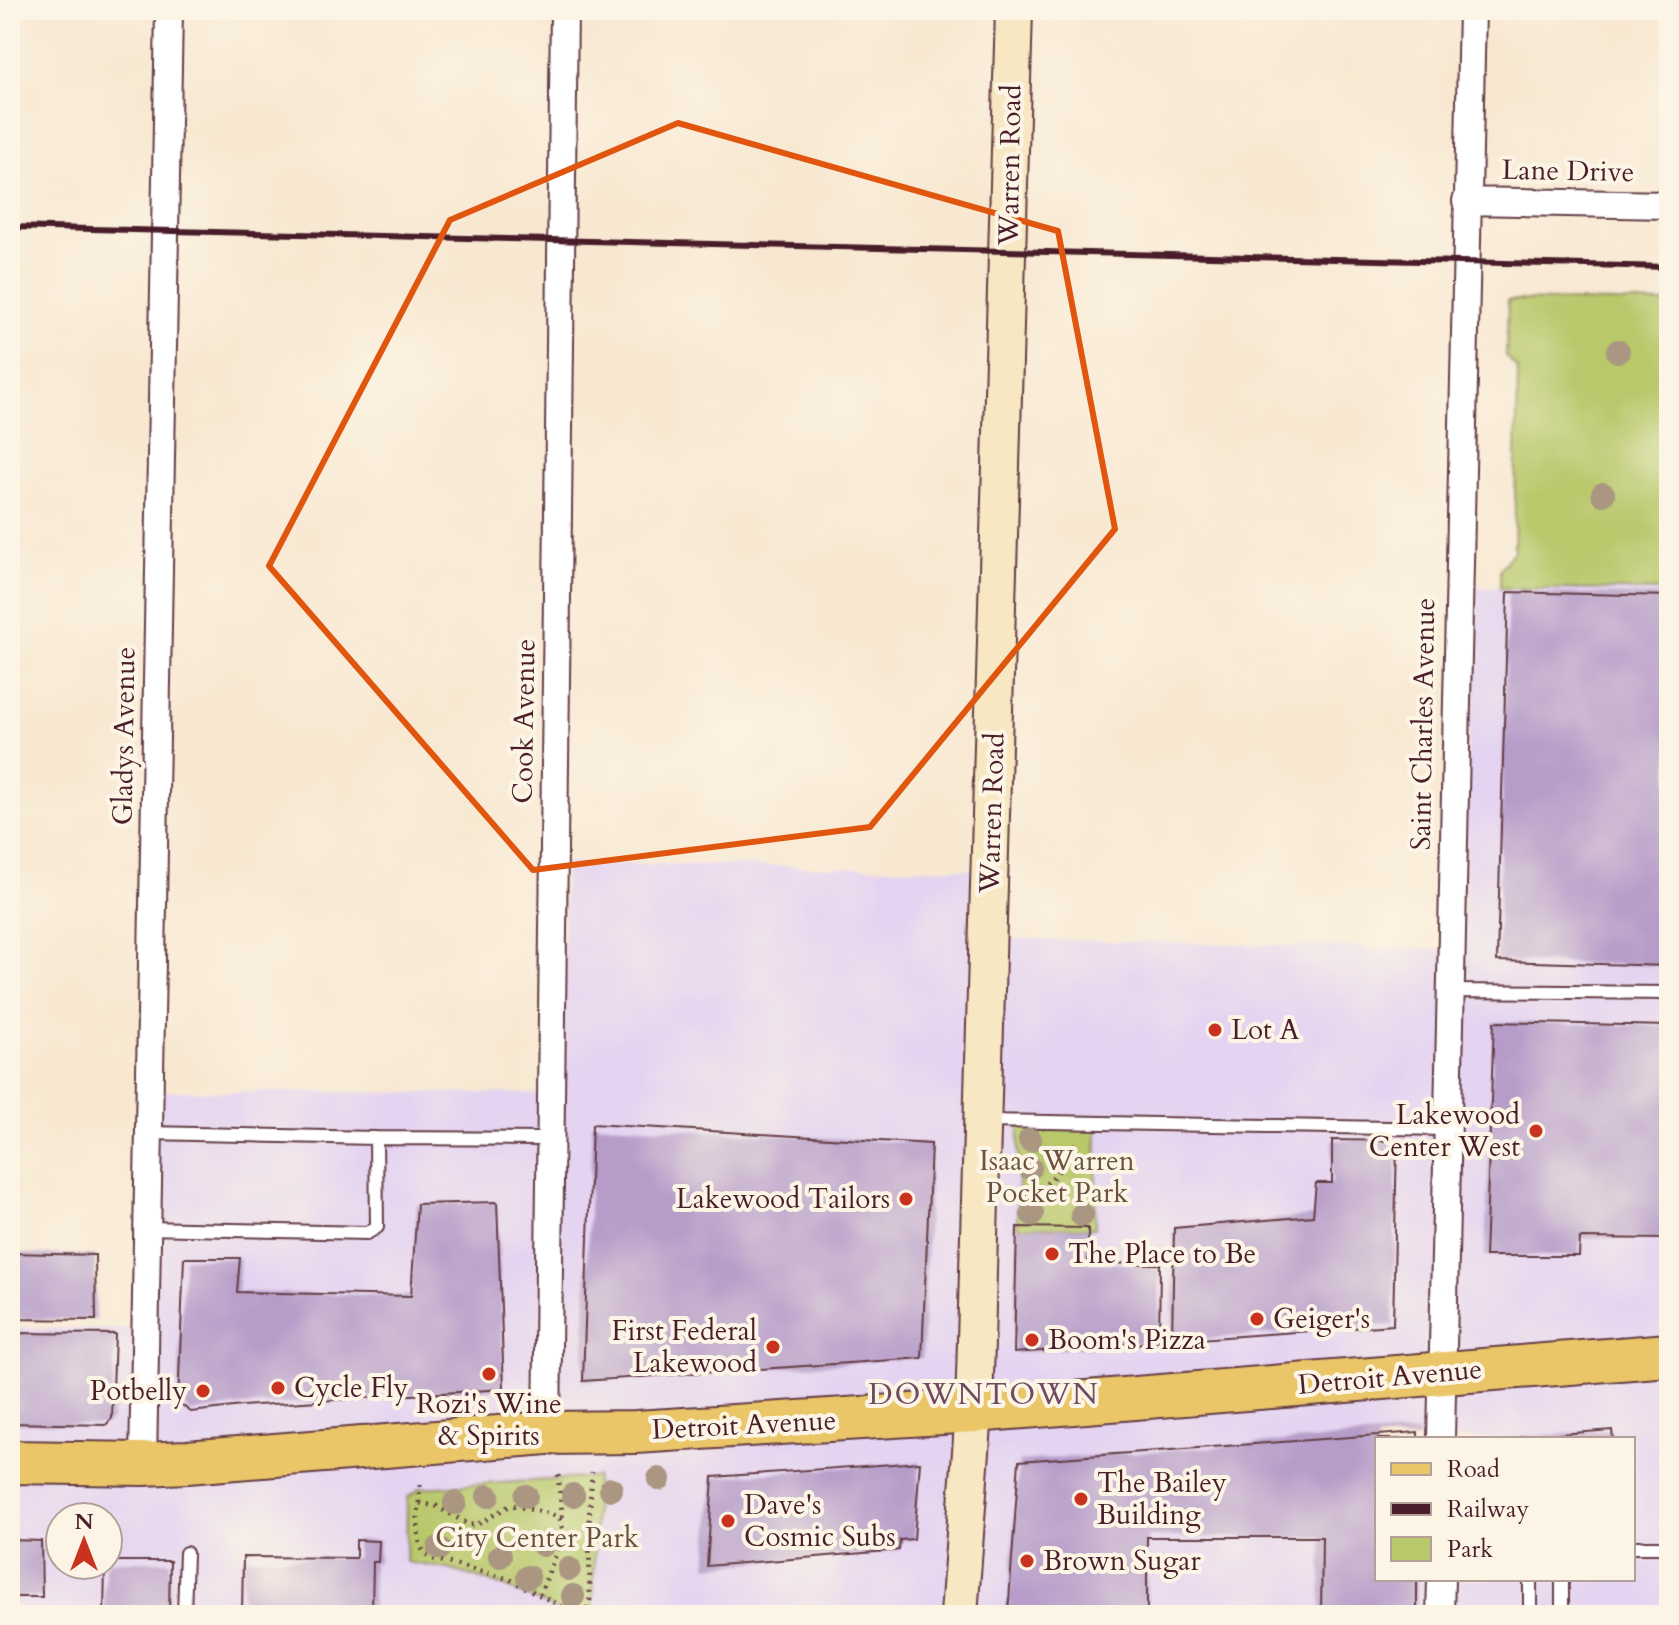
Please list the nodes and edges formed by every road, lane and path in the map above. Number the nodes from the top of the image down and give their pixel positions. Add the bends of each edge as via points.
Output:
1 (169, 10) edge
2 (564, 10) edge
3 (1014, 10) edge
4 (1472, 10) edge
5 (1466, 201) junction
6 (1669, 205) edge
7 (1449, 991) junction
8 (1669, 993) edge
9 (983, 1121) junction
10 (1090, 1123) junction
11 (1446, 1129) junction
12 (148, 1133) junction
13 (376, 1138) junction
14 (552, 1139) junction
15 (1009, 1203) dead end
16 (146, 1228) junction
17 (1669, 1355) edge
18 (1441, 1373) junction
19 (974, 1411) junction
20 (547, 1433) junction
21 (1441, 1437) edge
22 (10, 1462) edge
23 (143, 1464) junction
24 (592, 1472) dead end
25 (558, 1475) dead end
26 (420, 1485) dead end
27 (420, 1503) junction
28 (564, 1527) junction
29 (1635, 1547) edge
30 (1669, 1547) edge
31 (186, 1553) dead end
32 (1441, 1581) edge
33 (1530, 1581) edge
34 (1562, 1581) edge
35 (540, 1594) junction
36 (184, 1615) edge
37 (959, 1615) edge
38 (1440, 1615) edge
39 (1530, 1615) edge
40 (1562, 1615) edge

1 - 12 street, Gladys Avenue
2 - 14 street, Cook Avenue
3 - 9 main road, Warren Road
4 - 5 street, Saint Charles Avenue
5 - 6 street, Lane Drive
5 - 7 street, Saint Charles Avenue
7 - 8 lane
7 - 11 street, Saint Charles Avenue
9 - 10 lane
9 - 19 main road, Warren Road
10 - 11 lane
10 - 15 path via 1051,1180
11 - 18 street, Saint Charles Avenue
12 - 13 lane
12 - 16 street, Gladys Avenue
13 - 14 lane
13 - 16 lane via 377,1227 367,1233
14 - 20 street, Cook Avenue
16 - 23 street, Gladys Avenue
17 - 18 main road, Detroit Avenue
18 - 19 main road, Detroit Avenue
18 - 21 street, Saint Charles Avenue
19 - 20 main road, Detroit Avenue
19 - 37 main road, Warren Road
20 - 23 main road, Detroit Avenue
22 - 23 main road, Detroit Avenue
24 - 35 path via 592,1573 586,1611 578,1615
25 - 28 path
26 - 27 path
27 - 28 path via 470,1525 511,1505 528,1507 560,1519
27 - 35 path via 419,1543 424,1554 509,1579
28 - 35 path
29 - 30 lane
31 - 36 lane
32 - 38 street
33 - 39 lane
34 - 40 lane

